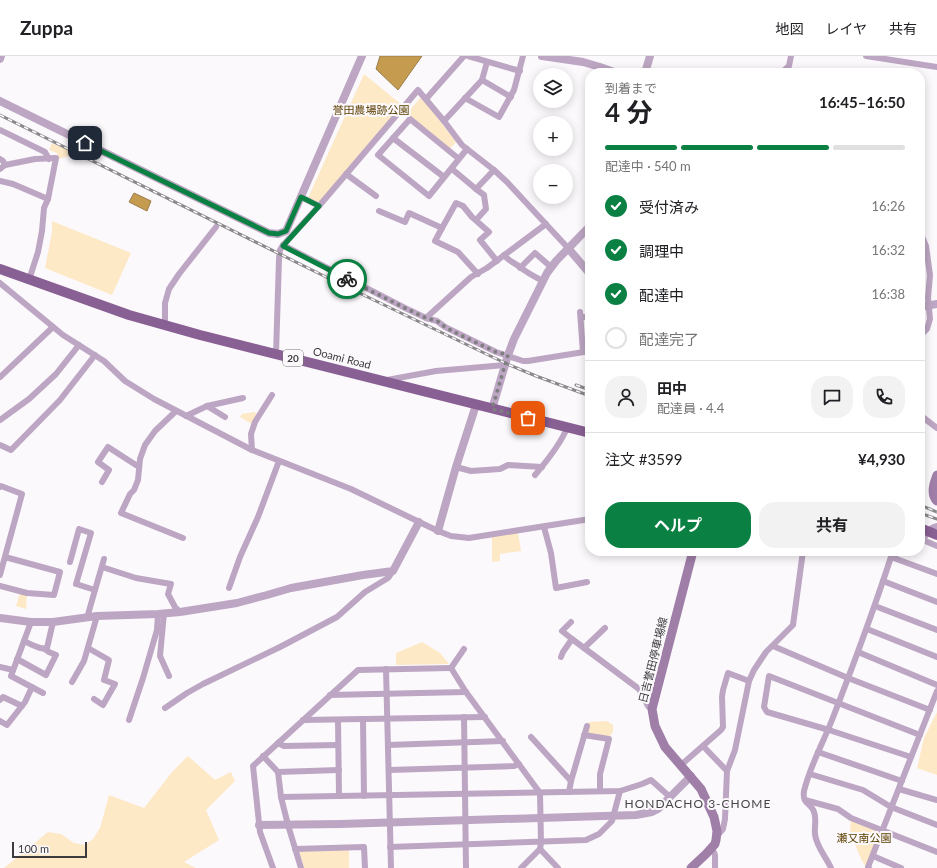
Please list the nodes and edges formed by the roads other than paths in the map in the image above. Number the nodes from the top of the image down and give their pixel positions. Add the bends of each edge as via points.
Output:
1 (362, 56) edge
2 (464, 56) edge
3 (468, 56) edge
4 (523, 56) edge
5 (542, 56) edge
6 (650, 56) edge
7 (791, 56) edge
8 (866, 56) edge
9 (565, 58) edge
10 (487, 62) junction
11 (937, 67) edge
12 (603, 68) edge
13 (646, 68) edge
14 (788, 68) edge
15 (520, 71) junction
16 (482, 80) junction
17 (511, 97) junction
18 (465, 98) junction
19 (426, 99) junction
20 (0, 101) edge
21 (444, 121) junction
22 (0, 130) edge
23 (393, 138) junction
24 (467, 149) junction
25 (0, 159) edge
26 (49, 159) junction
27 (459, 159) junction
28 (3, 167) edge
29 (452, 169) junction
30 (494, 170) junction
31 (346, 174) junction
32 (444, 177) junction
33 (0, 181) edge
34 (476, 189) junction
35 (376, 196) dead end
36 (301, 197) junction
37 (48, 199) junction
38 (319, 206) junction
39 (379, 211) dead end
40 (476, 220) junction
41 (546, 224) junction
42 (216, 227) dead end
43 (442, 228) junction
44 (585, 232) edge
45 (925, 244) edge
46 (283, 246) junction
47 (568, 248) junction
48 (504, 255) junction
49 (497, 261) junction
50 (551, 267) junction
51 (520, 268) junction
52 (585, 268) edge
53 (0, 269) edge
54 (478, 274) junction
55 (29, 280) junction
56 (543, 281) junction
57 (0, 283) edge
58 (925, 301) edge
59 (937, 304) edge
60 (925, 306) edge
61 (925, 308) edge
62 (585, 315) edge
63 (426, 318) junction
64 (165, 325) junction
65 (54, 328) junction
66 (925, 331) edge
67 (79, 345) junction
68 (583, 352) joint
69 (276, 354) junction
70 (95, 355) junction
71 (508, 355) junction
72 (505, 365) junction
73 (0, 377) edge
74 (383, 380) junction
75 (272, 395) dead end
76 (243, 398) dead end
77 (476, 405) junction
78 (207, 406) junction
79 (492, 409) junction
80 (176, 411) junction
81 (186, 416) junction
82 (225, 417) dead end
83 (925, 419) edge
84 (0, 420) edge
85 (567, 428) junction
86 (937, 428) edge
87 (585, 432) edge
88 (0, 445) edge
89 (252, 450) junction
90 (280, 461) junction
91 (139, 467) junction
92 (456, 467) junction
93 (542, 467) junction
94 (535, 475) dead end
95 (937, 475) edge
96 (102, 482) dead end
97 (0, 487) edge
98 (937, 501) edge
99 (585, 521) edge
100 (419, 522) junction
101 (937, 526) edge
102 (544, 527) junction
103 (438, 531) junction
104 (925, 533) edge
105 (925, 535) edge
106 (937, 535) edge
107 (925, 537) edge
108 (183, 538) dead end
109 (937, 546) edge
110 (74, 547) junction
111 (86, 550) junction
112 (5, 556) junction
113 (692, 556) edge
114 (802, 556) edge
115 (891, 557) joint
116 (104, 559) dead end
117 (70, 562) dead end
118 (102, 567) junction
119 (393, 571) junction
120 (937, 574) edge
121 (0, 575) edge
122 (883, 581) junction
123 (587, 582) dead end
124 (0, 586) edge
125 (229, 588) dead end
126 (95, 590) junction
127 (937, 602) edge
128 (875, 606) junction
129 (180, 612) junction
130 (161, 613) junction
131 (97, 616) junction
132 (0, 618) edge
133 (86, 618) junction
134 (31, 622) junction
135 (54, 622) junction
136 (571, 622) dead end
137 (605, 628) dead end
138 (867, 629) junction
139 (937, 630) edge
140 (572, 639) junction
141 (24, 641) junction
142 (773, 646) junction
143 (88, 648) junction
144 (464, 648) dead end
145 (584, 648) junction
146 (45, 649) junction
147 (858, 652) junction
148 (561, 657) dead end
149 (937, 657) edge
150 (17, 659) junction
151 (0, 667) edge
152 (451, 668) junction
153 (386, 669) junction
154 (13, 670) junction
155 (169, 676) dead end
156 (848, 678) junction
157 (749, 681) junction
158 (72, 682) dead end
159 (937, 685) edge
160 (32, 687) junction
161 (937, 691) edge
162 (466, 692) junction
163 (43, 693) dead end
164 (387, 694) junction
165 (330, 696) junction
166 (94, 699) dead end
167 (0, 700) edge
168 (839, 703) junction
169 (22, 706) junction
170 (165, 708) dead end
171 (652, 709) junction
172 (930, 710) junction
173 (485, 717) junction
174 (464, 718) junction
175 (362, 719) junction
176 (388, 719) junction
177 (129, 720) dead end
178 (303, 720) junction
179 (338, 720) junction
180 (0, 721) edge
181 (587, 726) dead end
182 (828, 730) junction
183 (584, 735) junction
184 (920, 736) junction
185 (531, 737) dead end
186 (503, 741) junction
187 (464, 742) junction
188 (278, 743) junction
189 (338, 745) junction
190 (388, 745) junction
191 (703, 746) junction
192 (818, 752) junction
193 (263, 756) junction
194 (911, 757) junction
195 (519, 764) junction
196 (681, 765) junction
197 (464, 768) junction
198 (339, 770) junction
199 (389, 770) junction
200 (727, 771) junction
201 (278, 772) junction
202 (810, 774) junction
203 (691, 776) junction
204 (571, 781) junction
205 (902, 781) junction
206 (899, 789) junction
207 (600, 791) junction
208 (620, 791) junction
209 (569, 792) junction
210 (540, 793) junction
211 (465, 794) junction
212 (389, 795) junction
213 (339, 796) junction
214 (364, 796) junction
215 (282, 797) junction
216 (670, 797) junction
217 (804, 800) junction
218 (937, 800) edge
219 (891, 807) junction
220 (613, 816) junction
221 (540, 818) junction
222 (465, 820) junction
223 (390, 822) junction
224 (259, 825) junction
225 (288, 825) junction
226 (937, 825) edge
227 (882, 831) junction
228 (717, 836) junction
229 (466, 844) junction
230 (540, 846) junction
231 (390, 847) junction
232 (712, 848) junction
233 (295, 849) junction
234 (937, 852) edge
235 (873, 856) junction
236 (273, 868) edge
237 (301, 868) edge
238 (365, 868) edge
239 (391, 868) edge
240 (466, 868) edge
241 (521, 868) edge
242 (558, 868) edge
243 (691, 868) edge
244 (715, 868) edge
245 (831, 868) edge
246 (869, 868) edge
247 (902, 868) edge

1 - 36 street
2 - 19 street
3 - 10 street
4 - 15 street
5 - 9 street
6 - 13 street
7 - 14 street
8 - 11 street
9 - 12 street
10 - 15 street
10 - 16 street
15 - 17 street
16 - 17 street
16 - 18 street
17 - 18 street via 499,117
18 - 21 street
19 - 21 street
19 - 31 street via 418,90
20 - 36 street via 269,233 278,234 286,231
21 - 24 street
22 - 26 street via 45,152
23 - 27 street via 410,119
23 - 32 street
23 - 32 street via 378,155 429,196
24 - 27 street
24 - 30 street
25 - 28 street
26 - 28 street via 35,159
26 - 37 street via 56,158
27 - 29 street
29 - 32 street
29 - 34 street
30 - 34 street
30 - 41 street
31 - 35 street
31 - 38 street
33 - 37 street
34 - 40 street via 484,195 486,209
36 - 38 street
37 - 55 street via 44,208 38,252
38 - 46 street
39 - 43 street via 405,222 409,213
40 - 43 street via 463,206 456,203
40 - 49 street via 489,232 480,240
41 - 47 street
41 - 48 street
42 - 64 street via 169,289 164,303
43 - 54 street via 435,241 458,252
44 - 47 street
45 - 58 street via 930,275
46 - 63 street
46 - 69 street via 279,259
47 - 50 street
47 - 52 street
48 - 49 street
48 - 51 street via 508,261
49 - 54 street
50 - 51 street via 536,253
50 - 56 street
51 - 56 street
53 - 55 main road, Ooami Road / 20
54 - 63 street via 471,277
55 - 64 main road, Ooami Road / 20 via 115,311
56 - 71 street
57 - 65 street
59 - 60 street
61 - 66 street via 930,319
62 - 68 street via 581,315
63 - 71 street via 437,321 496,352
64 - 69 main road, Ooami Road / 20
65 - 67 street
65 - 73 street
67 - 70 street
67 - 84 street via 56,374 29,399
68 - 71 street via 528,361
69 - 74 main road, Ooami Road / 20
70 - 80 street via 125,381
70 - 88 street via 60,400 11,450
71 - 72 street
72 - 74 street
72 - 79 street
74 - 77 main road, Ooami Road / 20
75 - 89 street via 255,422 251,434
76 - 78 street
77 - 79 main road, Ooami Road / 20
77 - 92 street
78 - 81 street
78 - 82 street
79 - 85 main road, Ooami Road / 20
80 - 81 street
80 - 91 street via 148,440
81 - 89 street
83 - 86 street
85 - 87 main road, Ooami Road / 20
85 - 93 street
89 - 90 street
90 - 100 street via 351,489
90 - 125 street
91 - 96 street via 108,447 98,462 109,470
91 - 108 street via 138,480 121,513
92 - 93 street via 471,471 500,469 508,465
92 - 103 street
93 - 94 street
95 - 98 main road via 933,492
97 - 112 street via 22,494
99 - 102 street
100 - 103 street
100 - 119 street
101 - 104 street
102 - 103 street via 469,538 451,536
102 - 123 street via 556,588
105 - 106 main road
107 - 109 street
110 - 111 street
110 - 111 street via 79,529 91,533
110 - 117 street
111 - 126 street via 76,584
112 - 121 street
112 - 124 street via 60,572 54,595 27,593
113 - 171 main road, 日吉誉田停車場線
114 - 142 street via 793,625
115 - 120 street
115 - 122 street
116 - 118 street
118 - 126 street
118 - 129 street via 136,578 171,584 168,594
119 - 129 street via 291,588 237,603
119 - 170 street via 388,578 365,592 337,617 187,693
122 - 127 street
122 - 128 street
126 - 133 street
128 - 138 street
128 - 139 street
129 - 130 street
130 - 131 street
130 - 155 street via 160,656
130 - 177 street
131 - 133 street
131 - 143 street
132 - 134 street
133 - 135 street
134 - 135 street
134 - 141 street
135 - 146 street
136 - 140 street via 562,631
137 - 145 street
138 - 147 street
138 - 149 street
140 - 145 street
140 - 148 street
141 - 146 street
141 - 150 street
142 - 156 street
142 - 157 street via 759,661
143 - 158 street
143 - 166 street via 109,660 104,680 115,684 103,705
144 - 152 street
145 - 171 street via 639,689
146 - 150 street via 56,655 46,675
147 - 156 street
147 - 159 street
150 - 154 street
151 - 154 street
152 - 153 street
152 - 162 street
153 - 164 street
153 - 165 street via 358,670
154 - 160 street via 11,676
156 - 168 street
156 - 172 street
157 - 191 street via 728,673 722,697 723,727
157 - 200 street via 735,750
160 - 163 street
160 - 169 street
161 - 172 street
162 - 164 street
162 - 173 street
164 - 165 street
164 - 176 street
165 - 178 street
167 - 169 street via 2,697
168 - 182 street
168 - 182 street via 769,676 764,707 767,712
168 - 184 street
169 - 180 street via 7,725
171 - 196 main road, 日吉誉田停車場線 via 655,726 662,742
172 - 184 street
173 - 174 street
173 - 186 street
174 - 176 street
174 - 187 street
175 - 176 street
175 - 179 street
175 - 214 street
176 - 190 street
178 - 179 street
178 - 188 street
179 - 189 street
181 - 183 street
182 - 192 street
182 - 194 street
183 - 204 street
183 - 207 street via 609,739 600,774
184 - 194 street
185 - 204 street
186 - 187 street
186 - 195 street
187 - 190 street
187 - 197 street
188 - 189 street via 284,746
188 - 193 street
189 - 198 street
190 - 199 street
191 - 196 street
191 - 200 street
192 - 202 street
192 - 205 street
193 - 201 street
193 - 224 street via 253,766
194 - 205 street
195 - 197 street
195 - 210 street
196 - 203 main road, 日吉誉田停車場線
197 - 199 street
197 - 211 street
198 - 201 street
198 - 213 street
199 - 212 street
200 - 228 street via 723,829
201 - 215 street
202 - 217 street via 804,791
202 - 219 street via 863,790
203 - 216 street
203 - 228 main road, 日吉誉田停車場線 via 711,808 718,831
204 - 209 street
205 - 206 street
206 - 218 street
206 - 219 street
207 - 208 street
207 - 209 street
208 - 216 street via 652,780
208 - 220 street
209 - 210 street
210 - 211 street
210 - 221 street
211 - 212 street
211 - 222 street
212 - 214 street
212 - 223 street
213 - 214 street
213 - 215 street
215 - 225 street
216 - 220 street via 652,812
217 - 227 street via 838,809 851,818
217 - 245 street via 814,811 814,834
219 - 226 street
219 - 227 street
220 - 221 street
220 - 230 street via 612,821 599,834 586,840
221 - 222 street
221 - 230 street
222 - 223 street
222 - 229 street
223 - 225 street
223 - 231 street
224 - 225 street
224 - 236 street
225 - 233 street
227 - 234 street
227 - 235 street
228 - 232 main road
229 - 230 street
229 - 231 street
229 - 240 street
230 - 241 street
230 - 242 street
231 - 239 street
232 - 243 main road
232 - 244 street
233 - 237 street
233 - 238 street via 364,847
235 - 246 street
235 - 247 street

